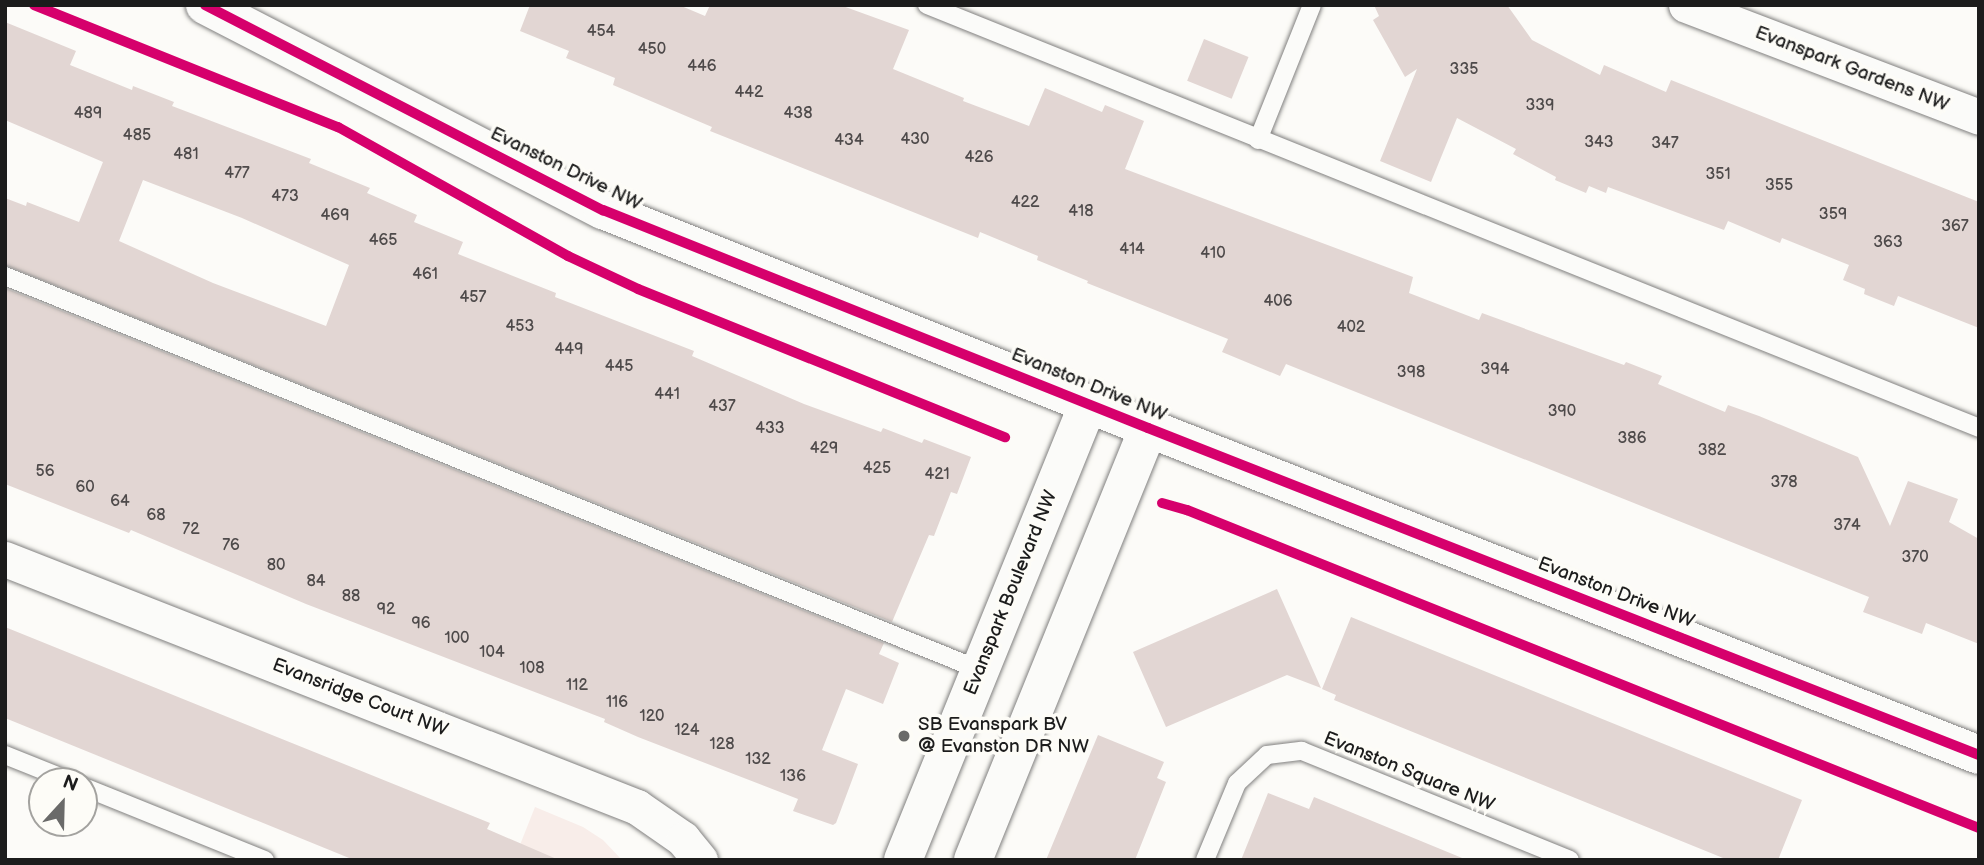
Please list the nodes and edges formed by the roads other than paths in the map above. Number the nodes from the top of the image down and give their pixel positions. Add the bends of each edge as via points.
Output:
1 (205, 5) edge
2 (927, 5) edge
3 (1312, 5) edge
4 (1686, 5) edge
5 (1979, 117) edge
6 (1258, 140) junction
7 (5, 276) edge
8 (1088, 404) junction
9 (1148, 428) junction
10 (1979, 428) edge
11 (5, 559) edge
12 (980, 670) junction
13 (5, 755) edge
14 (1979, 755) edge
15 (35, 767) edge
16 (98, 793) edge
17 (265, 860) edge
18 (700, 860) edge
19 (903, 860) edge
20 (973, 860) edge
21 (1205, 860) edge
22 (1570, 860) edge

1 - 8 street, Evanston Drive NW via 603,209
2 - 6 lane
3 - 6 lane
4 - 5 street, Evanspark Gardens NW
6 - 10 lane
7 - 12 lane
8 - 9 street, Evanston Drive NW
8 - 12 street, Evanspark Boulevard NW
9 - 14 street, Evanston Drive NW
9 - 20 street
11 - 18 street, Evansridge Court NW via 637,807 682,839
12 - 19 street, Evanspark Boulevard NW
13 - 15 lane
16 - 17 lane
21 - 22 lane, Evanston Square NW via 1237,783 1267,755 1302,751

